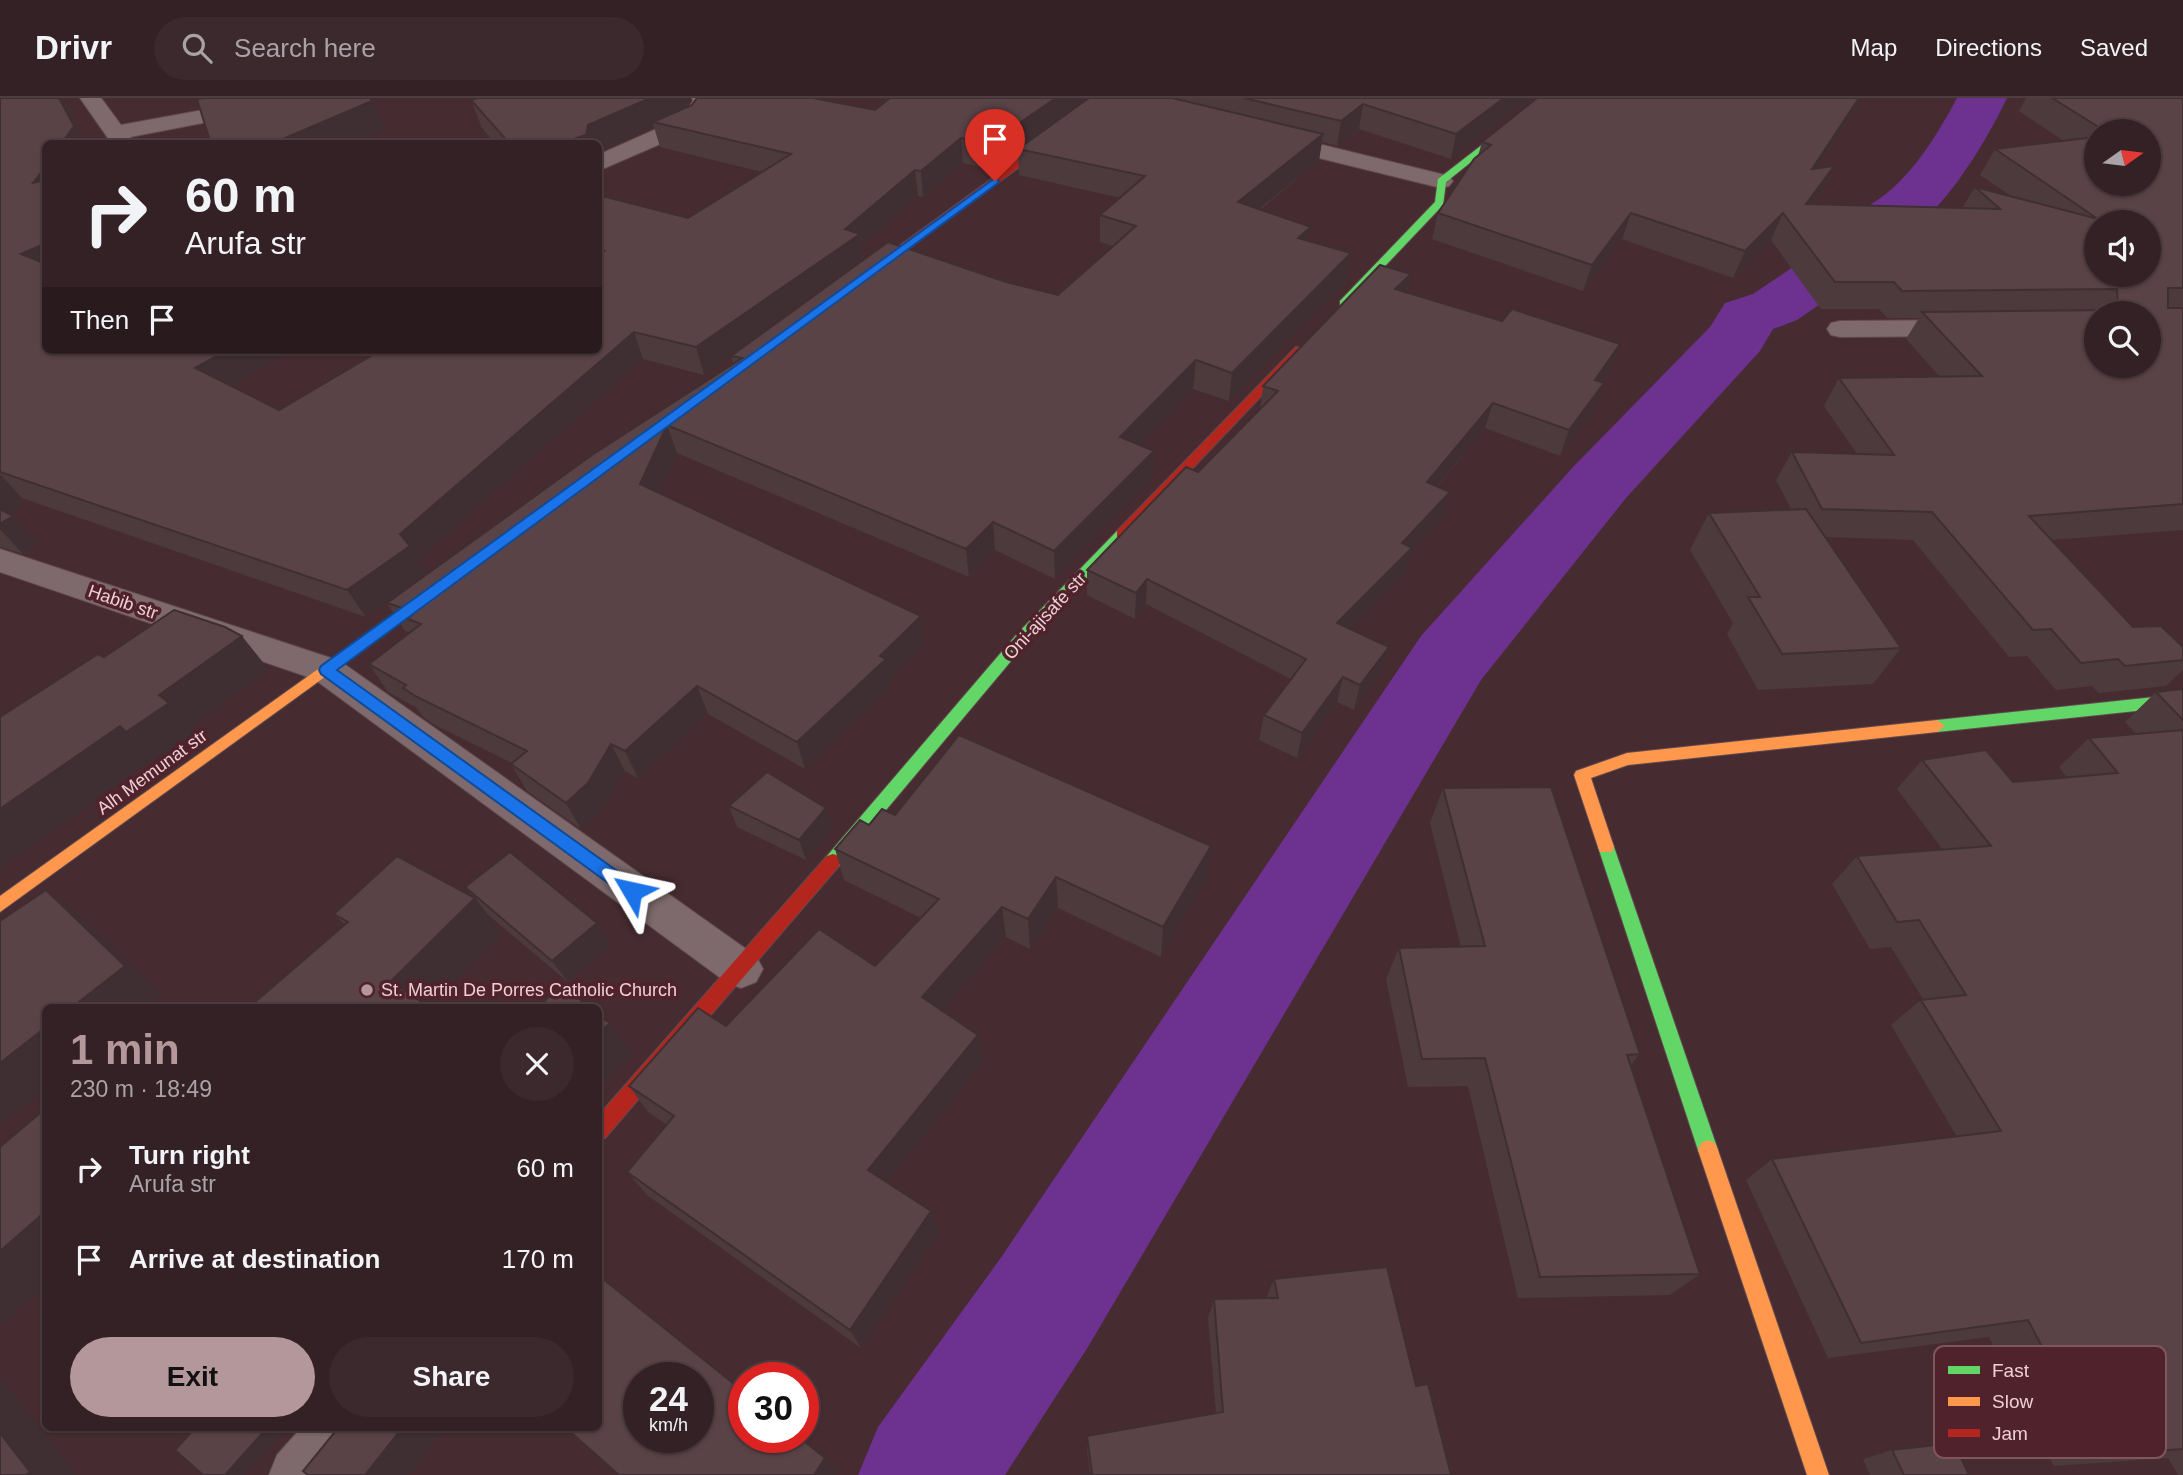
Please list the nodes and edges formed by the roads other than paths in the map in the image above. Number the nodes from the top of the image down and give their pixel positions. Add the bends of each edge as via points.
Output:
1 (90, 98) edge
2 (301, 98) edge
3 (702, 98) edge
4 (1107, 99) edge
5 (1133, 106) edge
6 (1537, 106) edge
7 (1254, 135) edge
8 (120, 138) edge
9 (602, 162) edge
10 (1441, 181) junction
11 (850, 287) edge
12 (1335, 312) edge
13 (1989, 327) edge
14 (1840, 329) dead end
15 (1307, 342) edge
16 (0, 560) edge
17 (449, 580) edge
18 (327, 670) junction
19 (2183, 701) edge
20 (0, 905) edge
21 (741, 969) junction
22 (602, 1127) edge
23 (335, 1431) edge
24 (297, 1475) edge
25 (1818, 1475) edge

1 - 8 street
2 - 8 street
3 - 9 street via 689,123
4 - 5 street
4 - 11 street
6 - 10 street
7 - 10 street
10 - 12 street via 1440,203
13 - 14 street
15 - 21 street, Oni-ajisafe str via 1022,638
16 - 18 street, Habib str
17 - 18 street, Alh Memunat str
18 - 20 street, Alh Memunat str
18 - 21 street
19 - 25 street via 1627,759 1582,775
21 - 22 street, Oni-ajisafe str
23 - 24 street

